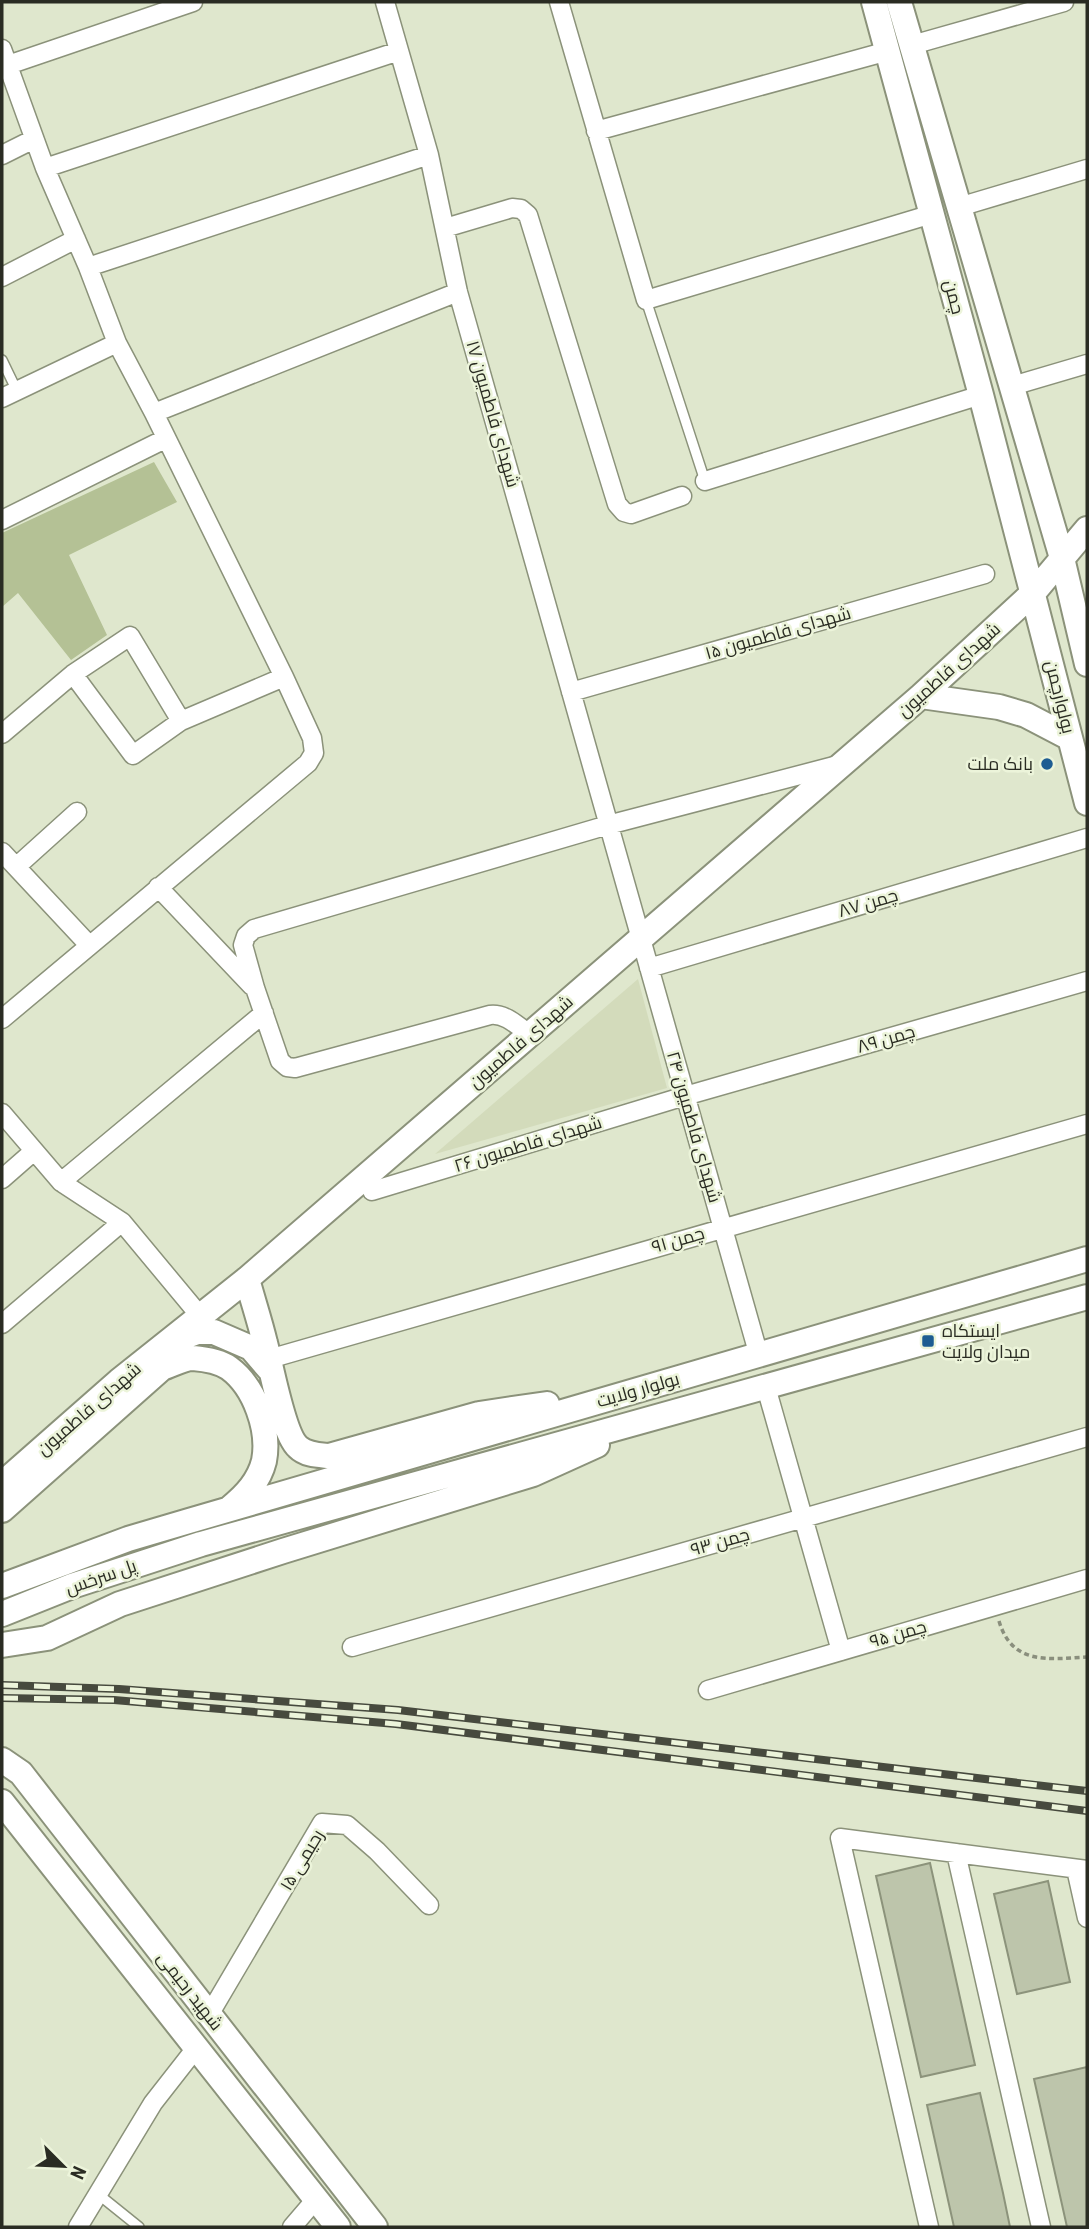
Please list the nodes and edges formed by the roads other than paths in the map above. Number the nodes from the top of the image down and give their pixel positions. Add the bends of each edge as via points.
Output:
1 (193, 2) edge
2 (386, 2) edge
3 (559, 2) edge
4 (874, 2) edge
5 (899, 2) edge
6 (1064, 2) edge
7 (912, 45) junction
8 (399, 51) junction
9 (888, 51) junction
10 (5, 57) edge
11 (596, 131) junction
12 (34, 139) junction
13 (2, 155) edge
14 (429, 155) junction
15 (45, 169) junction
16 (1087, 169) edge
17 (959, 206) junction
18 (932, 214) junction
19 (444, 228) junction
20 (76, 239) junction
21 (88, 267) junction
22 (2, 277) edge
23 (458, 292) junction
24 (646, 300) junction
25 (117, 343) junction
26 (2, 360) edge
27 (1087, 364) edge
28 (1012, 386) junction
29 (9, 395) edge
30 (981, 395) junction
31 (154, 413) junction
32 (165, 439) junction
33 (705, 481) joint
34 (682, 496) dead end
35 (2, 520) edge
36 (1087, 529) edge
37 (1062, 558) junction
38 (985, 574) dead end
39 (1034, 592) junction
40 (1087, 596) edge
41 (1077, 625) junction
42 (1087, 664) edge
43 (73, 674) junction
44 (284, 677) junction
45 (571, 692) junction
46 (921, 696) junction
47 (181, 722) junction
48 (2, 734) edge
49 (1070, 738) junction
50 (841, 764) junction
51 (1087, 803) edge
52 (77, 812) dead end
53 (608, 825) junction
54 (1087, 838) edge
55 (2, 852) edge
56 (16, 867) junction
57 (158, 887) junction
58 (640, 939) junction
59 (89, 945) junction
60 (649, 968) junction
61 (1087, 981) edge
62 (255, 988) junction
63 (264, 1013) junction
64 (2, 1019) edge
65 (529, 1034) junction
66 (685, 1096) junction
67 (2, 1113) edge
68 (1087, 1124) edge
69 (34, 1151) junction
70 (2, 1179) edge
71 (61, 1182) junction
72 (372, 1191) dead end
73 (122, 1222) junction
74 (722, 1227) junction
75 (1087, 1259) edge
76 (247, 1279) junction
77 (1087, 1297) edge
78 (201, 1317) junction
79 (2, 1324) edge
80 (166, 1344) junction
81 (759, 1356) junction
82 (269, 1364) junction
83 (766, 1387) junction
84 (644, 1388) junction
85 (658, 1416) junction
86 (1087, 1437) edge
87 (2, 1484) edge
88 (2, 1510) edge
89 (227, 1510) junction
90 (803, 1518) junction
91 (189, 1521) joint
92 (201, 1544) joint
93 (1087, 1579) edge
94 (2, 1586) edge
95 (2, 1614) edge
96 (2, 1645) edge
97 (352, 1647) dead end
98 (841, 1651) junction
99 (708, 1690) dead end
100 (2, 1760) edge
101 (2, 1802) edge
102 (956, 1853) junction
103 (1082, 1869) edge
104 (429, 1905) dead end
105 (1087, 1918) edge
106 (139, 1924) junction
107 (113, 1943) junction
108 (209, 2015) junction
109 (196, 2048) junction
110 (98, 2194) junction
111 (316, 2199) junction
112 (78, 2227) edge
113 (139, 2227) edge
114 (292, 2227) edge
115 (338, 2227) edge
116 (374, 2227) edge
117 (929, 2227) edge
118 (1041, 2227) edge

1 - 10 street
2 - 8 street, شهدای فاطمیون ۱۷
3 - 11 street
4 - 9 main road, چمن
5 - 7 main road, چمن
6 - 7 street
7 - 9 main road
7 - 17 main road, چمن
8 - 14 street, شهدای فاطمیون ۱۷
8 - 15 street
9 - 11 street
9 - 18 main road, چمن
10 - 12 street
11 - 24 street
12 - 13 street
12 - 15 street
14 - 19 street, شهدای فاطمیون ۱۷
14 - 21 street
15 - 20 street
16 - 17 street
17 - 18 main road
17 - 28 main road, چمن
18 - 24 street
18 - 30 main road, چمن
19 - 23 street, شهدای فاطمیون ۱۷
19 - 34 street via 512,208 528,215 617,504 631,514
20 - 21 street
20 - 22 street
21 - 25 street
23 - 31 street
23 - 45 street, شهدای فاطمیون ۱۷
24 - 33 lane
25 - 29 street
25 - 31 street
26 - 29 lane
27 - 28 street
28 - 30 main road
28 - 37 main road, چمن
30 - 33 street
30 - 39 main road, چمن
31 - 32 street
32 - 35 street
32 - 44 street
36 - 37 main road
37 - 39 main road, شهدای فاطمیون
37 - 41 main road, بولوارچمن
38 - 45 street, شهدای فاطمیون ۱۵
39 - 46 main road, شهدای فاطمیون
39 - 49 main road, بولوارچمن
40 - 41 main road
41 - 42 main road, بولوارچمن
43 - 47 street via 133,755
43 - 47 street via 130,636
43 - 48 street
44 - 47 street
44 - 57 street via 312,738 314,753 308,763
45 - 53 street, شهدای فاطمیون ۱۷
46 - 49 main road via 999,707
46 - 50 main road, شهدای فاطمیون
49 - 51 main road, بولوارچمن
50 - 53 street
50 - 58 main road, شهدای فاطمیون
52 - 56 street
53 - 58 street, شهدای فاطمیون ۱۷
53 - 62 street via 254,929 243,945
54 - 60 street, چمن ۸۷
55 - 56 street
56 - 59 street
57 - 59 street
57 - 62 street
58 - 60 street, شهدای فاطمیون ۲۴
58 - 65 main road, شهدای فاطمیون
59 - 64 street
60 - 66 street, شهدای فاطمیون ۲۴
61 - 66 street, چمن ۸۹
62 - 63 street
63 - 65 street via 280,1061 295,1068 490,1015 498,1014
63 - 71 street
65 - 76 main road, شهدای فاطمیون
66 - 72 street, شهدای فاطمیون ۲۶
66 - 74 street, شهدای فاطمیون ۲۴
67 - 69 street
68 - 74 street, چمن ۹۱
69 - 70 street
69 - 71 street
71 - 73 street
73 - 78 street
73 - 79 street
74 - 81 street, شهدای فاطمیون ۲۴
74 - 82 street, چمن ۹۱
75 - 81 main road, بولوار ولایت
76 - 78 main road, شهدای فاطمیون
76 - 82 main road
77 - 83 main road, بولوار ولایت
78 - 80 main road, شهدای فاطمیون
80 - 82 main road via 197,1332 214,1332 251,1348
80 - 87 main road, شهدای فاطمیون
81 - 84 main road, بولوار ولایت
82 - 84 main road via 296,1447 329,1456 479,1414
83 - 85 main road, بولوار ولایت
83 - 90 street
84 - 89 main road, بولوار ولایت
85 - 92 main road, بولوار ولایت
85 - 96 main road via 533,1474 120,1604 47,1638
86 - 90 street, چمن ۹۳
88 - 89 main road via 162,1368 190,1358 229,1368 247,1387 266,1437 258,1478
89 - 91 main road, بولوار ولایت
90 - 97 street, چمن ۹۳
90 - 98 street
91 - 94 main road, پل سرخس
92 - 95 main road, پل سرخس
93 - 98 street, چمن ۹۵
98 - 99 street, چمن ۹۵
100 - 106 main road, شهید رحیمی via 21,1773
101 - 107 main road, شهید رحیمی
102 - 103 street
102 - 117 street via 840,1838
102 - 118 street
103 - 105 street
104 - 108 street, رحیمی ۱۵ via 347,1825 323,1824
106 - 107 main road
106 - 108 main road, شهید رحیمی
107 - 109 main road, شهید رحیمی
108 - 116 main road, شهید رحیمی
109 - 110 street via 153,2103
109 - 111 main road, شهید رحیمی
110 - 112 street
110 - 113 lane
111 - 114 street
111 - 115 main road, شهید رحیمی

